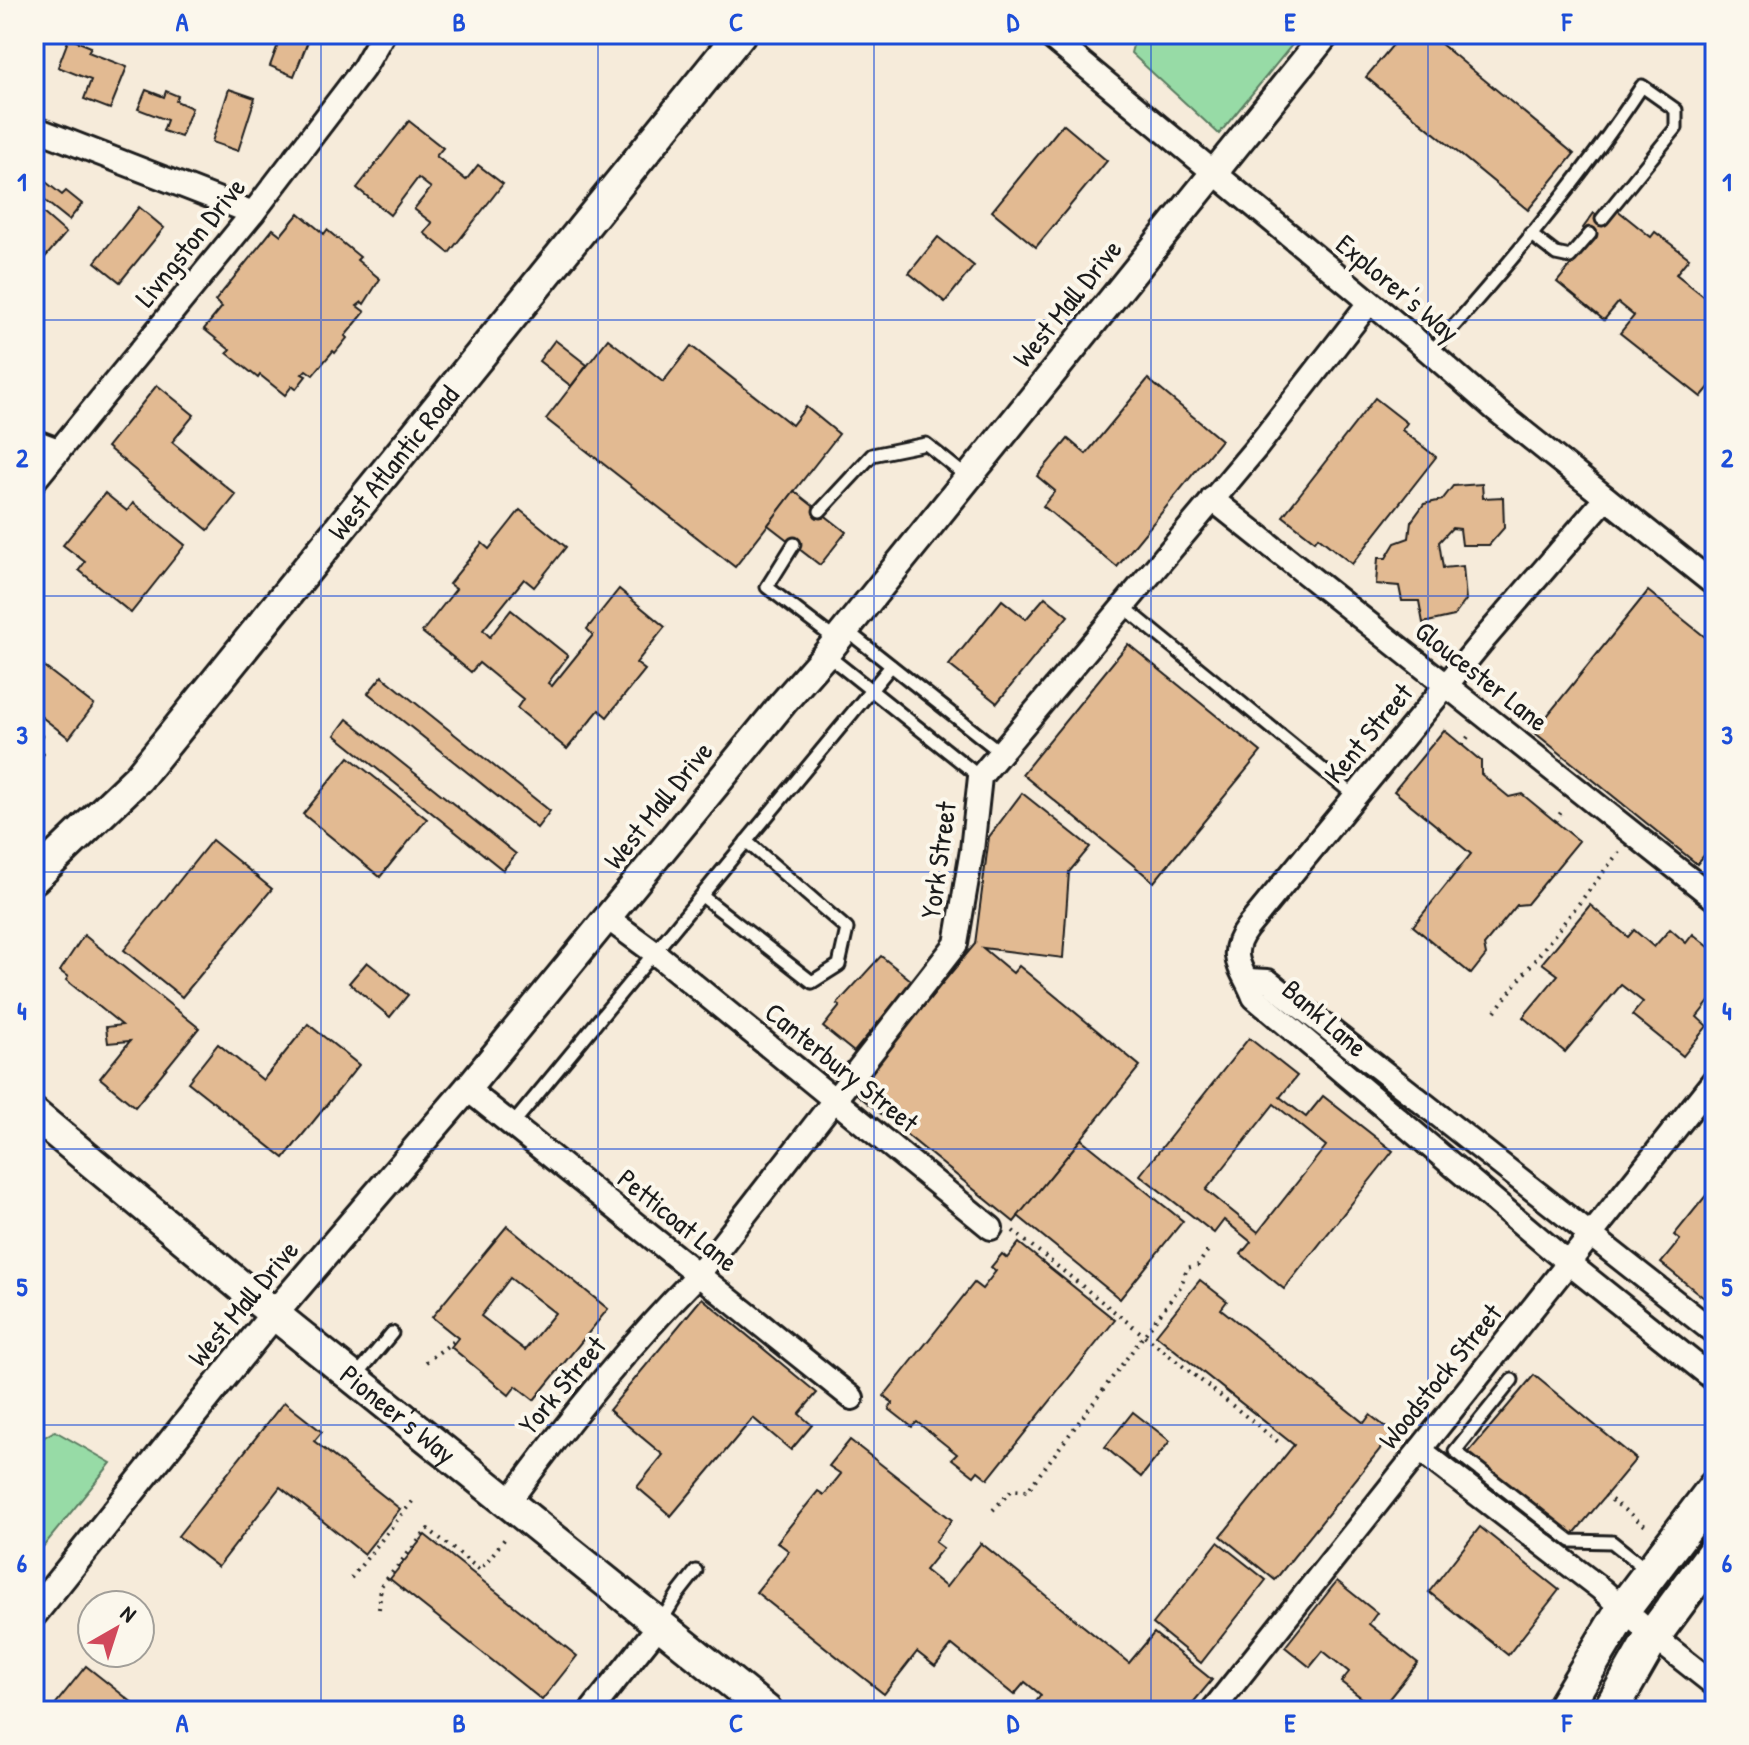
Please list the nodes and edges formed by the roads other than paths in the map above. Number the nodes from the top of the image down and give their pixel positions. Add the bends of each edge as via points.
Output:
1 (383, 34) edge
2 (740, 34) edge
3 (1047, 34) edge
4 (1326, 34) edge
5 (34, 128) edge
6 (1213, 172) junction
7 (253, 213) junction
8 (1602, 219) dead end
9 (1530, 234) junction
10 (1590, 234) dead end
11 (1369, 303) junction
12 (1430, 353) junction
13 (34, 441) edge
14 (58, 450) junction
15 (967, 478) junction
16 (34, 481) edge
17 (1606, 498) junction
18 (1212, 499) junction
19 (820, 511) dead end
20 (794, 544) dead end
21 (1715, 585) edge
22 (1122, 605) junction
23 (836, 641) junction
24 (891, 666) junction
25 (1445, 686) junction
26 (872, 691) junction
27 (1000, 752) junction
28 (980, 777) junction
29 (1355, 796) junction
30 (746, 841) junction
31 (34, 878) edge
32 (702, 896) junction
33 (1715, 899) edge
34 (606, 917) junction
35 (655, 953) junction
36 (1248, 980) junction
37 (1715, 1079) edge
38 (467, 1089) junction
39 (834, 1099) junction
40 (34, 1114) edge
41 (512, 1125) junction
42 (991, 1228) road end
43 (1591, 1235) junction
44 (1569, 1263) junction
45 (698, 1275) junction
46 (274, 1314) junction
47 (392, 1333) dead end
48 (1715, 1333) edge
49 (354, 1378) junction
50 (1512, 1380) dead end
51 (1715, 1380) edge
52 (852, 1398) dead end
53 (1420, 1450) junction
54 (1715, 1488) edge
55 (516, 1509) junction
56 (1715, 1552) edge
57 (696, 1571) dead end
58 (1650, 1573) junction
59 (1624, 1608) junction
60 (34, 1613) edge
61 (660, 1624) junction
62 (1653, 1636) junction
63 (1715, 1685) edge
64 (591, 1711) edge
65 (767, 1711) edge
66 (1212, 1711) edge
67 (1562, 1711) edge
68 (1610, 1711) edge

1 - 7 street, Livngston Drive via 363,69
2 - 31 main road, West Atlantic Road via 138,778
3 - 6 street, Explorer's Way
4 - 6 street, West Mall Drive
5 - 7 street
6 - 11 street, Explorer's Way
6 - 15 street, West Mall Drive
7 - 14 street, Livngston Drive
8 - 9 lane via 1676,128 1676,110 1642,86
9 - 10 lane via 1556,254 1570,257
9 - 12 lane
11 - 12 street, Explorer's Way
11 - 18 street, York Street
12 - 17 street, Explorer's Way
13 - 14 street
14 - 16 street, Livngston Drive
15 - 19 lane via 926,444 872,455
15 - 23 street, West Mall Drive
17 - 21 street, Explorer's Way
17 - 25 street, Kent Street
18 - 22 street, York Street
18 - 25 street, Gloucester Lane
20 - 23 lane via 767,587
22 - 27 street, York Street
22 - 29 lane
23 - 24 lane
23 - 26 lane
23 - 34 street, West Mall Drive
24 - 26 lane
24 - 27 lane
25 - 29 street, Kent Street
25 - 33 street, Gloucester Lane
26 - 28 lane
26 - 30 lane
27 - 28 street, York Street
28 - 39 street, York Street via 956,944
29 - 36 street, Kent Street via 1239,938 1237,959
30 - 32 lane
30 - 32 lane via 847,929 839,965 812,982
32 - 35 lane
34 - 35 street, Canterbury Street
34 - 38 street, West Mall Drive
35 - 39 street, Canterbury Street
35 - 41 lane
36 - 43 street, Bank Lane via 1268,981
36 - 44 street, Bank Lane via 1254,997
37 - 43 street, Woodstock Street
38 - 41 street, Petticoat Lane
38 - 46 street, West Mall Drive
39 - 42 street, Canterbury Street
39 - 45 street, York Street
40 - 46 main road, Pioneer's Way
41 - 45 street, Petticoat Lane
43 - 44 street, Woodstock Street
43 - 48 street, Bank Lane
44 - 51 street, Bank Lane
44 - 53 street, Woodstock Street
45 - 52 street, Petticoat Lane
45 - 55 street, York Street via 544,1453
46 - 49 main road, Pioneer's Way
46 - 60 street, West Mall Drive
47 - 49 lane
49 - 55 main road, Pioneer's Way
50 - 58 lane via 1455,1451 1571,1541 1612,1542
53 - 59 street
53 - 66 street, Woodstock Street
54 - 58 main road
55 - 61 main road, Pioneer's Way
56 - 62 main road
57 - 61 lane
58 - 59 main road
59 - 62 street
59 - 67 main road
61 - 64 street
61 - 65 main road, Pioneer's Way
62 - 63 street
62 - 68 main road

